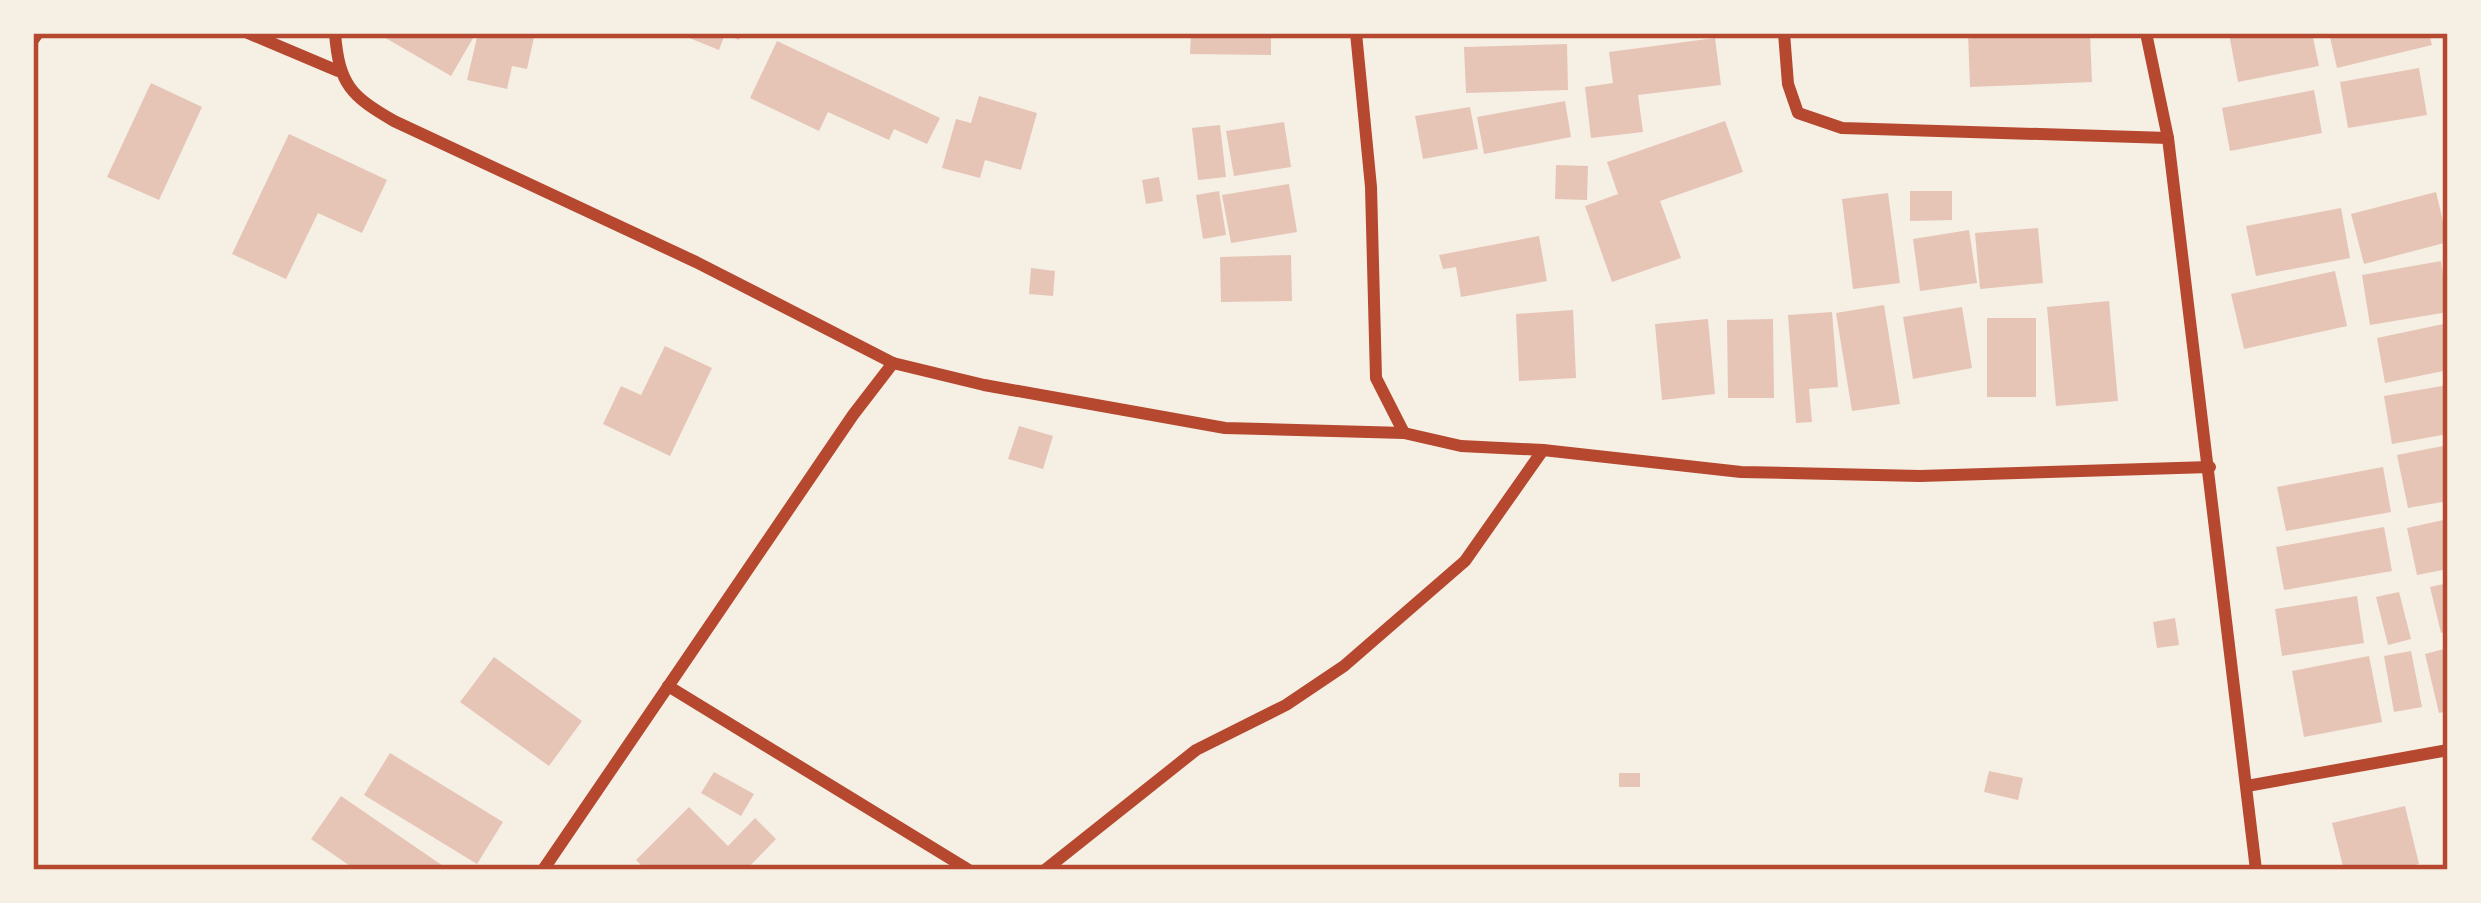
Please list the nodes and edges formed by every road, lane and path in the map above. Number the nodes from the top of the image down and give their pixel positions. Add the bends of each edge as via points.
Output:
1 (248, 33) edge
2 (335, 33) edge
3 (1356, 33) edge
4 (1784, 33) edge
5 (2146, 33) edge
6 (338, 70) junction
7 (2168, 138) junction
8 (893, 363) junction
9 (1403, 434) junction
10 (1543, 450) junction
11 (2210, 467) junction
12 (668, 686) junction
13 (2448, 750) edge
14 (2246, 786) junction
15 (543, 870) edge
16 (969, 870) edge
17 (1045, 870) edge
18 (2256, 870) edge

1 - 6 street
2 - 6 street
3 - 9 street via 1371,188 1376,378
4 - 7 street via 1798,113 1842,128
5 - 7 street
6 - 8 street via 359,100 394,121
7 - 11 street
8 - 9 street via 1225,428
8 - 12 street
9 - 10 street
10 - 11 street via 1741,472
10 - 17 street via 1465,561 1344,666 1182,760
11 - 14 street
12 - 15 street
12 - 16 street
13 - 14 street
14 - 18 street

